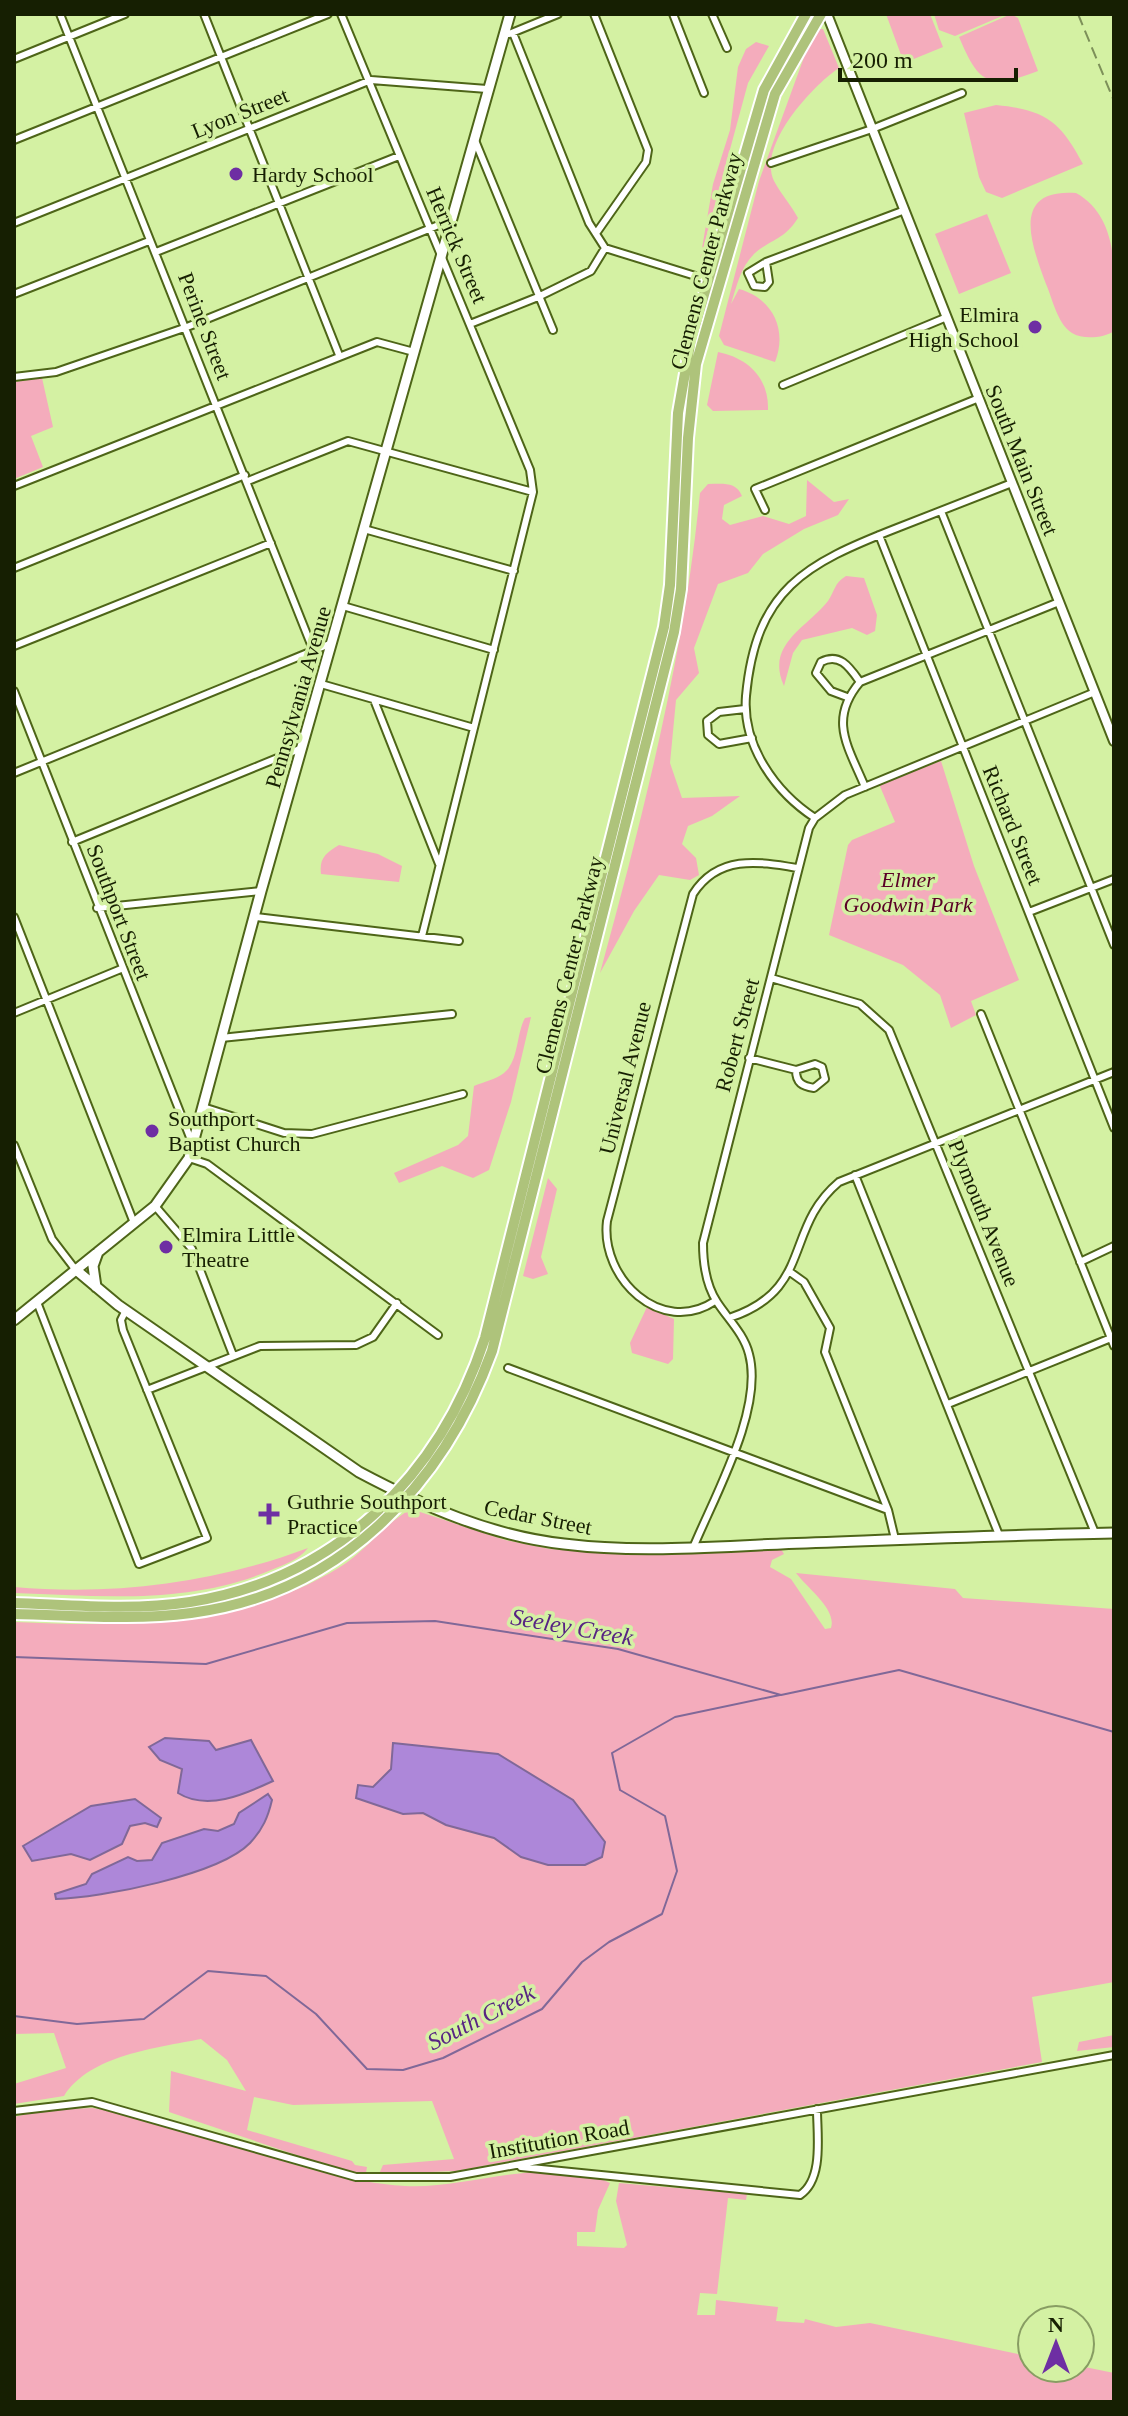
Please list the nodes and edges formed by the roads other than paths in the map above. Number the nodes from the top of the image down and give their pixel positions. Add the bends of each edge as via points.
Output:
1 (60, 14) edge
2 (125, 14) edge
3 (204, 14) edge
4 (328, 14) edge
5 (341, 14) edge
6 (510, 14) edge
7 (558, 14) edge
8 (594, 14) edge
9 (673, 14) edge
10 (712, 14) edge
11 (806, 14) edge
12 (821, 14) edge
13 (827, 14) edge
14 (508, 34) junction
15 (69, 37) junction
16 (727, 48) dead end
17 (221, 56) junction
18 (14, 59) edge
19 (371, 80) junction
20 (487, 89) junction
21 (704, 93) dead end
22 (962, 93) dead end
23 (97, 107) junction
24 (249, 129) junction
25 (872, 129) junction
26 (474, 138) junction
27 (14, 140) edge
28 (399, 156) junction
29 (771, 163) dead end
30 (127, 179) junction
31 (279, 203) junction
32 (905, 210) junction
33 (451, 220) junction
34 (14, 223) edge
35 (430, 228) junction
36 (597, 232) junction
37 (149, 241) junction
38 (605, 248) junction
39 (156, 252) junction
40 (442, 253) junction
41 (766, 262) junction
42 (308, 278) junction
43 (713, 282) junction
44 (14, 294) edge
45 (538, 297) junction
46 (947, 317) junction
47 (470, 324) junction
48 (187, 327) junction
49 (553, 330) dead end
50 (414, 352) junction
51 (339, 355) junction
52 (14, 377) edge
53 (783, 385) dead end
54 (979, 398) junction
55 (217, 406) junction
56 (387, 449) junction
57 (246, 478) junction
58 (1012, 483) junction
59 (14, 486) edge
60 (533, 492) junction
61 (765, 510) dead end
62 (941, 511) junction
63 (364, 529) junction
64 (879, 535) junction
65 (271, 543) junction
66 (14, 568) edge
67 (514, 571) junction
68 (1059, 602) junction
69 (343, 606) junction
70 (989, 631) junction
71 (332, 643) junction
72 (14, 646) edge
73 (494, 650) junction
74 (314, 652) junction
75 (926, 656) junction
76 (860, 682) junction
77 (321, 684) junction
78 (14, 691) edge
79 (1095, 692) junction
80 (847, 697) junction
81 (374, 700) junction
82 (745, 709) junction
83 (1025, 720) junction
84 (474, 728) junction
85 (752, 738) junction
86 (1114, 741) edge
87 (303, 747) junction
88 (963, 747) junction
89 (43, 762) junction
90 (14, 773) edge
91 (865, 787) junction
92 (815, 818) junction
93 (72, 842) junction
94 (439, 865) junction
95 (797, 868) junction
96 (1114, 879) edge
97 (1091, 887) junction
98 (261, 891) junction
99 (97, 908) junction
100 (1029, 912) junction
101 (14, 917) edge
102 (256, 917) junction
103 (422, 936) junction
104 (459, 941) dead end
105 (1114, 945) edge
106 (121, 969) junction
107 (771, 978) junction
108 (45, 1000) junction
109 (14, 1013) edge
110 (452, 1014) dead end
111 (981, 1014) dead end
112 (221, 1038) junction
113 (749, 1058) junction
114 (796, 1070) junction
115 (1114, 1072) edge
116 (1095, 1080) junction
117 (463, 1094) dead end
118 (203, 1107) junction
119 (1019, 1110) junction
120 (1114, 1128) edge
121 (936, 1142) junction
122 (14, 1145) edge
123 (193, 1146) junction
124 (189, 1158) junction
125 (855, 1175) junction
126 (155, 1206) junction
127 (135, 1224) junction
128 (1114, 1246) edge
129 (98, 1251) junction
130 (1080, 1262) junction
131 (75, 1269) junction
132 (790, 1272) junction
133 (96, 1287) junction
134 (715, 1301) junction
135 (37, 1302) junction
136 (397, 1303) junction
137 (126, 1310) junction
138 (729, 1318) junction
139 (14, 1320) edge
140 (438, 1335) dead end
141 (1111, 1338) junction
142 (1114, 1346) edge
143 (233, 1355) junction
144 (206, 1367) junction
145 (508, 1368) dead end
146 (1028, 1370) junction
147 (147, 1390) junction
148 (948, 1404) junction
149 (733, 1451) junction
150 (403, 1495) junction
151 (888, 1510) junction
152 (1114, 1533) edge
153 (1095, 1534) junction
154 (999, 1535) junction
155 (895, 1539) junction
156 (693, 1548) junction
157 (14, 1603) edge
158 (14, 1614) edge
159 (1114, 2055) edge
160 (817, 2109) junction
161 (14, 2111) edge
162 (514, 2166) junction

1 - 15 street, Perine Street
2 - 15 street
3 - 17 street
4 - 17 street
5 - 19 street, Herrick Street
6 - 14 main road, Pennsylvania Avenue
7 - 14 street
8 - 36 street via 648,150 646,162
9 - 21 street
10 - 16 street
11 - 43 main road, Clemens Center Parkway via 764,90
12 - 43 main road, Clemens Center Parkway via 775,94
13 - 25 street, South Main Street
14 - 20 main road, Pennsylvania Avenue
14 - 36 street
15 - 18 street
15 - 23 street, Perine Street
17 - 23 street
17 - 24 street
19 - 20 street, Lyon Street
19 - 24 street, Lyon Street
19 - 28 street, Herrick Street
20 - 26 main road, Pennsylvania Avenue
22 - 25 street
23 - 27 street
23 - 30 street, Perine Street
24 - 30 street, Lyon Street
24 - 31 street
25 - 29 street
25 - 32 street, South Main Street
26 - 33 main road, Pennsylvania Avenue
26 - 45 street
28 - 31 street
28 - 35 street, Herrick Street
30 - 34 street, Lyon Street
30 - 37 street, Perine Street
31 - 39 street
31 - 42 street
32 - 41 street
32 - 46 street, South Main Street
33 - 35 street
33 - 40 main road, Pennsylvania Avenue
35 - 40 street, Herrick Street
35 - 42 street
36 - 38 street
37 - 39 street, Perine Street
37 - 44 street
38 - 43 street
38 - 45 street via 591,271
39 - 48 street, Perine Street
40 - 47 street, Herrick Street
40 - 50 main road, Pennsylvania Avenue
41 - 41 street via 748,273 754,286 769,282
42 - 48 street
42 - 51 street
43 - 150 main road, Clemens Center Parkway via 684,370 664,627 517,1212 471,1377 443,1434
45 - 47 street
45 - 49 street
46 - 53 street
46 - 54 street, South Main Street
47 - 60 street, Herrick Street via 530,470
48 - 52 street via 56,372
48 - 55 street, Perine Street
50 - 51 street via 377,342
50 - 56 main road, Pennsylvania Avenue
51 - 55 street
54 - 58 street, South Main Street
54 - 61 street via 755,489
55 - 57 street, Perine Street
55 - 59 street
56 - 57 street via 348,441
56 - 60 street
56 - 63 main road, Pennsylvania Avenue
57 - 65 street, Perine Street
57 - 66 street
58 - 62 street
58 - 68 street, South Main Street
60 - 67 street
62 - 64 street
62 - 70 street
63 - 67 street
63 - 69 main road, Pennsylvania Avenue
64 - 75 street, Richard Street
64 - 82 street via 825,557 775,602 750,658
65 - 72 street
65 - 74 street, Perine Street
67 - 73 street
68 - 70 street
68 - 79 street, South Main Street
69 - 71 main road, Pennsylvania Avenue
69 - 73 street
70 - 75 street
70 - 83 street
71 - 74 street
71 - 77 main road, Pennsylvania Avenue
73 - 84 street
74 - 89 street
75 - 76 street
75 - 88 street, Richard Street
76 - 80 street
76 - 80 street via 848,664 828,658 821,662 816,673 821,684
77 - 81 street
77 - 87 main road, Pennsylvania Avenue
78 - 89 street, Southport Street
79 - 83 street
79 - 86 street, South Main Street
80 - 91 street via 844,736
81 - 84 street
81 - 94 street
82 - 85 street
82 - 85 street via 712,715 708,735 719,744
83 - 88 street
83 - 97 street
84 - 94 street
85 - 92 street via 770,776
87 - 93 street
87 - 98 main road, Pennsylvania Avenue
88 - 91 street
88 - 100 street, Richard Street
89 - 90 street
89 - 93 street, Southport Street
91 - 92 street
92 - 95 street, Robert Street
93 - 99 street, Southport Street
94 - 103 street
95 - 107 street, Robert Street
95 - 134 street, Universal Avenue via 754,861 732,864 707,877 693,894 607,1221 610,1262 628,1289 670,1309
96 - 97 street
97 - 100 street
97 - 105 street
98 - 99 street
98 - 102 main road, Pennsylvania Avenue
99 - 106 street, Southport Street
100 - 116 street, Richard Street
101 - 108 street
102 - 103 street
102 - 112 main road, Pennsylvania Avenue
103 - 104 street
106 - 108 street
106 - 123 street, Southport Street
107 - 113 street, Robert Street
107 - 121 street, Plymouth Avenue via 860,1004 879,1018 897,1045
108 - 109 street
108 - 127 street
110 - 112 street
111 - 119 street
112 - 118 main road, Pennsylvania Avenue
113 - 114 street
113 - 134 street, Robert Street via 703,1243
114 - 114 street via 815,1064 822,1067 825,1079 814,1088 804,1086
115 - 116 street
116 - 119 street
116 - 120 street, Richard Street
117 - 118 street via 312,1134 284,1133
118 - 123 main road, Pennsylvania Avenue
119 - 121 street
119 - 130 street
121 - 125 street
121 - 146 street, Plymouth Avenue
122 - 131 street, Cedar Street via 52,1239
123 - 124 main road, Pennsylvania Avenue
124 - 126 main road, Pennsylvania Avenue
124 - 136 street via 207,1164
125 - 132 street via 819,1200
125 - 148 street
126 - 127 main road, Pennsylvania Avenue
126 - 143 street via 192,1249
127 - 129 main road, Pennsylvania Avenue
128 - 130 street
129 - 131 main road, Pennsylvania Avenue
129 - 133 main road via 93,1266
130 - 141 street
131 - 133 main road, Cedar Street
131 - 135 main road, Pennsylvania Avenue
132 - 138 street via 767,1300
132 - 151 street via 804,1282 830,1328 825,1352
133 - 137 main road, Cedar Street
134 - 138 street, Robert Street
135 - 139 main road, Pennsylvania Avenue
135 - 147 street via 139,1564 207,1538
136 - 140 street
136 - 143 street via 373,1337 356,1345 260,1346
137 - 144 main road, Cedar Street
137 - 147 street via 123,1330
138 - 149 street, Robert Street via 749,1355 752,1386
141 - 142 street
141 - 146 street
143 - 144 street
144 - 147 street
144 - 150 main road, Cedar Street via 359,1472
145 - 149 street
146 - 148 street
146 - 153 street, Plymouth Avenue
148 - 154 street
149 - 151 street
149 - 156 street, Robert Street
150 - 156 main road, Cedar Street via 481,1527 562,1544
150 - 157 main road, Clemens Center Parkway via 325,1552 271,1581 230,1594 147,1606
150 - 158 main road, Clemens Center Parkway via 330,1562 254,1598 159,1616
151 - 155 street
152 - 153 main road, Cedar Street
153 - 154 main road, Cedar Street
154 - 155 main road, Cedar Street
155 - 156 main road, Cedar Street
159 - 160 street, Institution Road
160 - 162 street, Institution Road
160 - 162 street via 814,2175 800,2195
161 - 162 street, Institution Road via 92,2102 356,2177 450,2177

